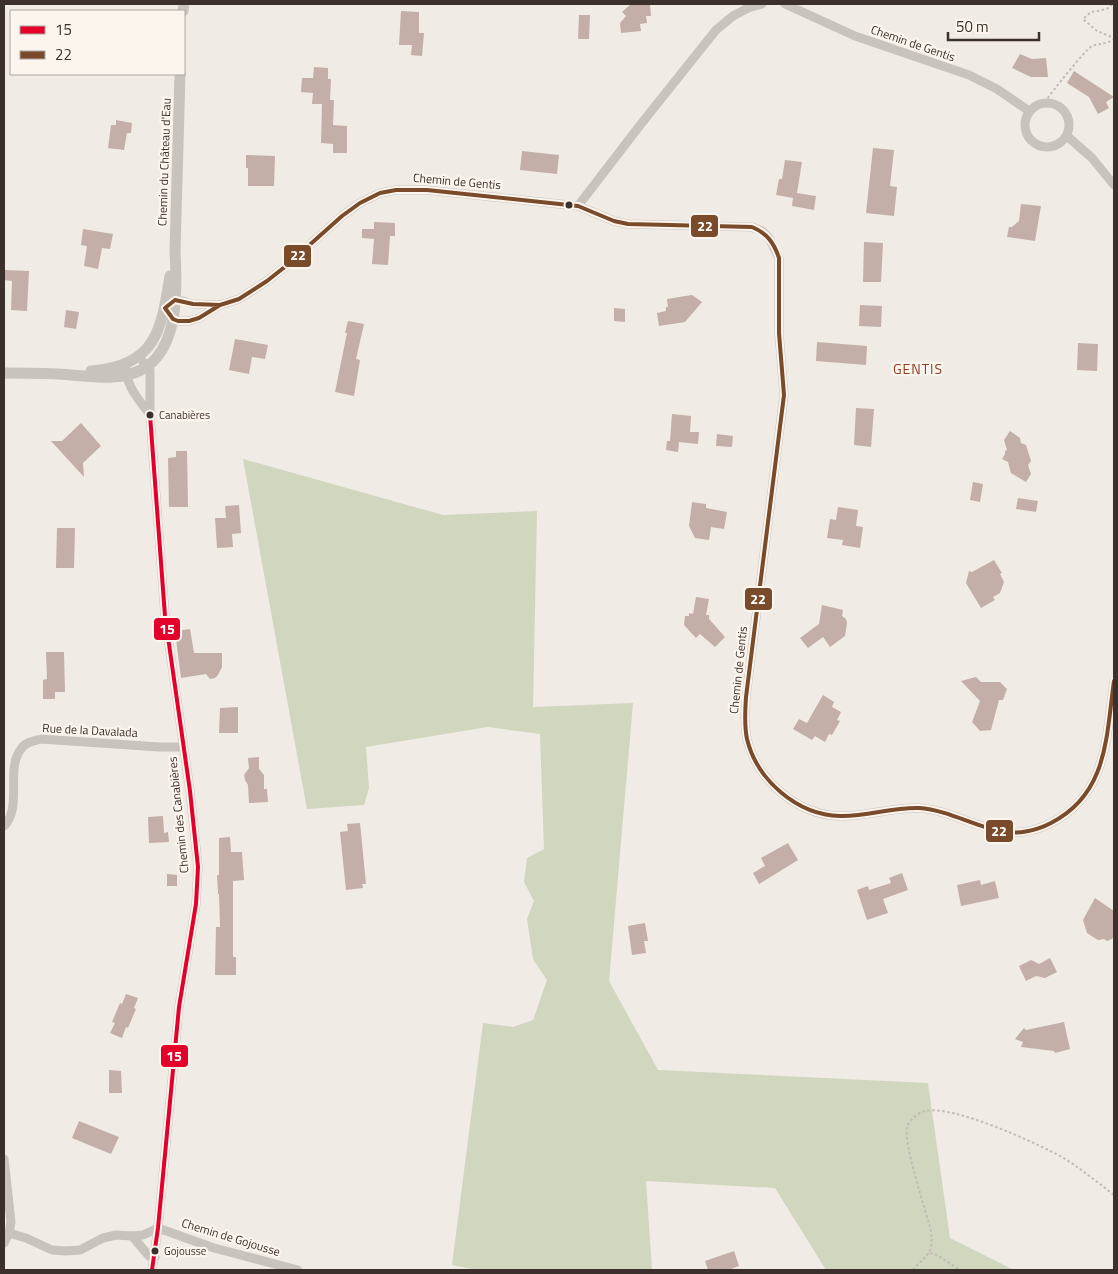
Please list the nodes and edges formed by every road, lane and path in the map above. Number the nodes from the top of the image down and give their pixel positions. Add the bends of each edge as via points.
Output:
1 (762, 4) edge
2 (785, 4) edge
3 (1113, 5) edge
4 (1114, 39) edge
5 (180, 75) edge
6 (1045, 102) junction
7 (1029, 111) junction
8 (1066, 136) junction
9 (1114, 185) edge
10 (578, 206) junction
11 (175, 251) junction
12 (175, 300) junction
13 (220, 306) junction
14 (165, 308) junction
15 (173, 319) junction
16 (131, 366) junction
17 (147, 366) junction
18 (4, 373) edge
19 (150, 415) junction
20 (1114, 681) edge
21 (183, 746) junction
22 (4, 826) edge
23 (4, 1159) edge
24 (1114, 1195) edge
25 (158, 1228) junction
26 (9, 1233) junction
27 (132, 1236) junction
28 (4, 1243) edge
29 (930, 1253) junction
30 (155, 1257) junction
31 (152, 1270) edge
32 (298, 1270) edge
33 (913, 1270) edge
34 (960, 1270) edge

1 - 10 street via 733,16 716,30
2 - 7 street, Chemin de Gentis via 855,36 969,75
3 - 4 path via 1091,12 1083,20
4 - 6 path via 1107,44 1092,46 1083,53
5 - 11 street, Chemin du Château d'Eau
6 - 7 street
6 - 8 street via 1064,110 1069,120
7 - 8 street via 1025,128 1029,138 1041,146 1052,147
8 - 9 street via 1092,158
10 - 13 street, Chemin de Gentis via 411,189 380,194 342,216 267,282
10 - 20 street, Chemin de Gentis via 628,224 752,227 769,238 779,258 779,334 784,395 745,719 747,739 754,758 777,790 797,805 839,816 920,808 1001,832 1025,832 1043,827 1075,806 1096,778 1106,746
11 - 12 street, Chemin du Château d'Eau
11 - 14 street, Chemin du Château d'Eau
12 - 13 street, Chemin de Gentis
12 - 14 street
12 - 15 street, Chemin du Château d'Eau
13 - 15 street, Chemin de Gentis via 199,318
14 - 15 street
14 - 16 street, Chemin du Château d'Eau via 157,334
15 - 17 street, Chemin du Château d'Eau via 162,352
16 - 17 street, Chemin du Château d'Eau
16 - 18 street via 60,374
16 - 19 street via 133,391
17 - 19 street, Chemin des Canabières via 151,379
19 - 21 street, Chemin des Canabières via 165,616
21 - 22 street, Rue de la Davalada via 41,739 30,742 21,748 16,761 12,815
21 - 25 street, Chemin des Canabières via 198,867 196,904 178,1007
23 - 26 street via 11,1222
24 - 29 path via 1064,1158 1034,1142 955,1112 926,1111 911,1119 907,1143 931,1231 933,1244
25 - 27 street
25 - 30 street, Chemin des Canabières
25 - 32 street, Chemin de Gojousse via 214,1248
26 - 27 street via 65,1252 80,1250 116,1234
26 - 28 street
27 - 30 street via 149,1256
29 - 33 path
29 - 34 path
30 - 31 street, Chemin des Canabières

